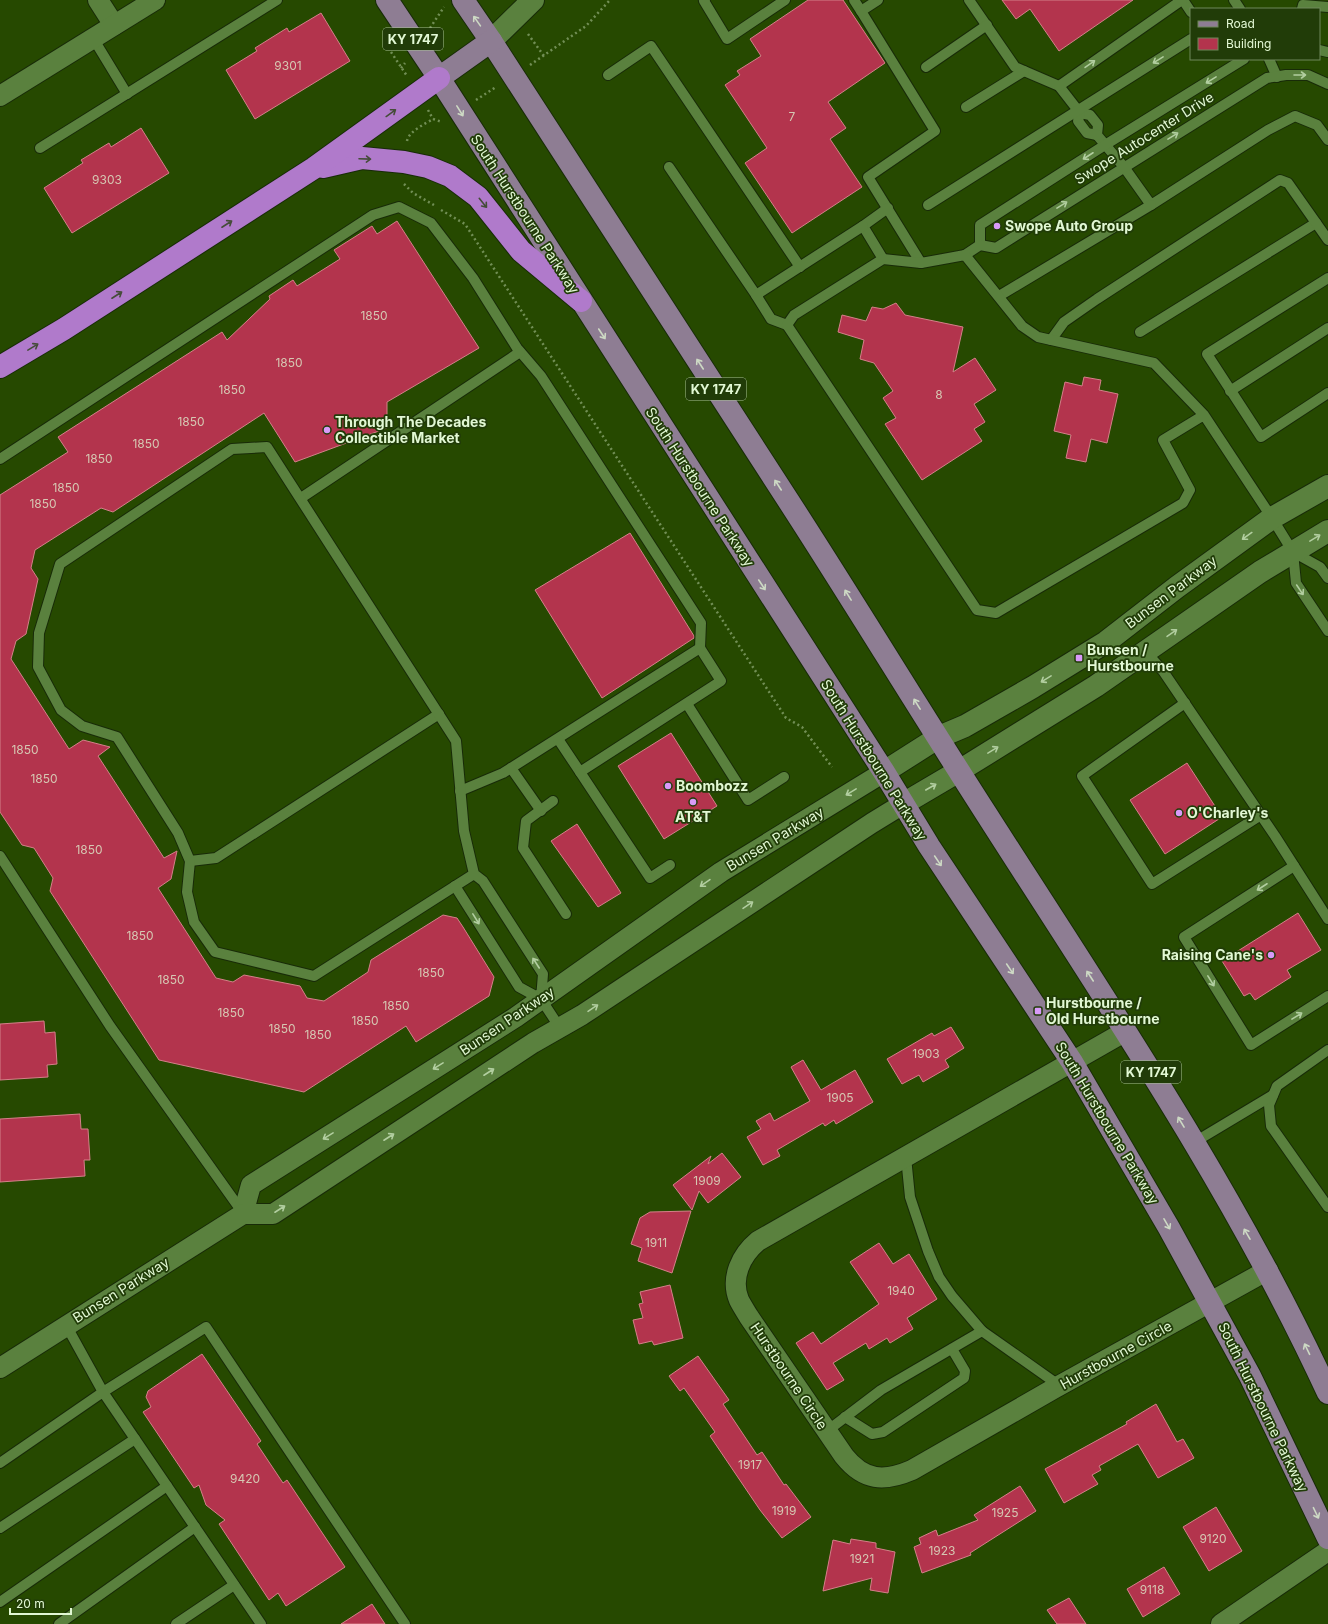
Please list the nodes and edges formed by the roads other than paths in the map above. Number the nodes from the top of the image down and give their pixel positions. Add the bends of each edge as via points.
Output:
1 (98, 0) edge
2 (155, 0) edge
3 (277, 0) edge
4 (387, 0) edge
5 (463, 0) edge
6 (533, 0) edge
7 (706, 0) edge
8 (785, 0) edge
9 (854, 0) edge
10 (878, 0) edge
11 (969, 0) edge
12 (1182, 0) edge
13 (1302, 5) edge
14 (1328, 7) edge
15 (1190, 11) edge
16 (861, 12) junction
17 (114, 25) junction
18 (987, 25) junction
19 (93, 38) junction
20 (1190, 40) edge
21 (491, 41) junction
22 (1242, 60) edge
23 (1269, 60) edge
24 (926, 67) dead end
25 (1024, 71) junction
26 (608, 76) dead end
27 (1277, 77) junction
28 (439, 78) junction
29 (1328, 84) edge
30 (1058, 86) junction
31 (127, 94) junction
32 (0, 96) edge
33 (966, 107) dead end
34 (1079, 112) junction
35 (1328, 140) edge
36 (1105, 145) junction
37 (40, 148) dead end
38 (669, 167) dead end
39 (1124, 167) junction
40 (314, 168) junction
41 (928, 205) dead end
42 (1151, 205) junction
43 (888, 208) junction
44 (1316, 223) junction
45 (863, 226) junction
46 (1328, 240) edge
47 (980, 245) junction
48 (966, 255) junction
49 (883, 259) junction
50 (921, 263) junction
51 (800, 267) junction
52 (1328, 278) edge
53 (756, 295) junction
54 (999, 296) junction
55 (581, 301) junction
56 (787, 325) junction
57 (1328, 328) edge
58 (1140, 332) dead end
59 (1051, 340) junction
60 (520, 352) junction
61 (0, 367) edge
62 (1230, 391) junction
63 (1328, 393) edge
64 (1204, 415) junction
65 (0, 459) edge
66 (1328, 486) edge
67 (301, 498) junction
68 (1272, 518) junction
69 (1328, 531) edge
70 (1293, 552) junction
71 (1328, 578) edge
72 (1328, 631) edge
73 (700, 648) junction
74 (1146, 652) junction
75 (1185, 703) junction
76 (687, 704) junction
77 (439, 714) junction
78 (939, 737) junction
79 (558, 739) junction
80 (511, 768) junction
81 (960, 771) junction
82 (580, 772) junction
83 (884, 772) junction
84 (784, 777) dead end
85 (460, 791) junction
86 (553, 801) dead end
87 (903, 804) junction
88 (541, 811) junction
89 (1261, 814) junction
90 (0, 856) edge
91 (190, 861) junction
92 (670, 865) dead end
93 (1294, 866) junction
94 (474, 874) junction
95 (455, 886) junction
96 (566, 914) dead end
97 (1328, 919) edge
98 (1328, 996) edge
99 (541, 999) junction
100 (560, 1028) junction
101 (1126, 1031) junction
102 (1328, 1050) edge
103 (1072, 1062) junction
104 (1273, 1095) junction
105 (1193, 1143) junction
106 (906, 1157) junction
107 (1328, 1207) edge
108 (243, 1214) junction
109 (1268, 1270) junction
110 (1210, 1302) junction
111 (66, 1325) junction
112 (982, 1332) junction
113 (952, 1349) junction
114 (2, 1362) edge
115 (1060, 1386) junction
116 (103, 1392) junction
117 (1328, 1393) edge
118 (845, 1417) junction
119 (827, 1431) junction
120 (135, 1439) junction
121 (0, 1463) edge
122 (167, 1486) junction
123 (195, 1527) junction
124 (0, 1528) edge
125 (1328, 1538) edge
126 (1328, 1551) edge
127 (234, 1585) junction
128 (0, 1602) edge
129 (59, 1624) edge
130 (176, 1624) edge
131 (261, 1624) edge
132 (405, 1624) edge
133 (1221, 1624) edge

1 - 17 street
2 - 17 street
3 - 31 lane
4 - 28 main road, South Hurstbourne Parkway / KY 1747
21 -> 5 main road, KY 1747
6 - 21 street
7 - 8 lane via 704,1 728,39
9 - 16 lane
10 - 16 lane
11 - 18 lane
12 - 15 lane
30 -> 12 lane
13 - 14 lane
16 - 43 lane via 935,131 868,177
17 - 19 street
18 - 24 lane
18 - 25 lane via 1016,67
19 - 31 lane
19 - 32 street
20 -> 34 lane
21 - 28 main road
78 -> 21 main road, KY 1747
22 -> 36 lane, Swope Autocenter Drive
23 - 27 lane
25 - 30 lane
25 - 33 lane
26 - 51 lane via 651,46
27 -> 29 lane, Swope Autocenter Drive via 1308,75
39 -> 27 lane, Swope Autocenter Drive via 1267,78
40 -> 28 highway
28 -> 55 main road, South Hurstbourne Parkway / KY 1747
30 - 34 lane
31 - 37 lane
34 - 36 lane via 1090,115 1098,125 1097,135
34 - 41 lane
35 - 42 lane via 1318,125 1295,116 1268,130
36 - 39 lane
36 -> 47 lane, Swope Autocenter Drive via 980,225
38 - 53 lane
39 - 42 lane
47 -> 39 lane, Swope Autocenter Drive via 996,248
40 -> 55 highway via 362,158 404,162 428,167 450,176 478,197 521,251
61 -> 40 highway via 64,329
42 - 54 lane
43 - 45 lane
43 - 50 lane
44 - 46 lane
44 - 58 lane
44 - 59 lane via 1288,183 1280,180 1064,322
45 - 49 lane
45 - 51 lane
47 - 48 lane
48 - 50 lane
48 - 54 lane
49 - 50 lane
49 - 56 lane via 794,315
51 - 53 lane
52 - 62 lane via 1206,354
53 - 56 lane via 771,320
54 - 59 lane via 1022,326 1038,337
55 -> 83 main road, South Hurstbourne Parkway / KY 1747
56 - 64 lane via 977,610 996,612 1183,503 1190,490 1163,440
57 - 62 lane
59 - 64 lane via 1154,363
60 - 65 lane via 473,278 431,223 399,207 373,215
60 - 67 lane
60 - 73 lane via 541,376 702,623
62 - 63 lane via 1261,437
64 - 68 lane
66 - 68 street, Bunsen Parkway
67 - 77 lane
67 - 91 lane via 267,447 232,449 60,564 39,633 38,667 61,710 82,726 117,737 178,833
68 - 70 lane
68 -> 78 street, Bunsen Parkway via 1177,586 1106,642 965,726
70 -> 69 street
70 - 71 lane via 1320,567
70 -> 72 lane via 1296,583
74 -> 70 street via 1260,572
73 - 76 lane via 721,681
73 - 79 lane
74 - 75 lane
81 -> 74 street
75 - 89 lane
75 - 89 lane via 1082,776 1152,884
76 - 82 lane
76 - 84 lane via 748,800
77 - 85 lane via 456,741
77 - 91 lane via 216,858
78 - 81 main road, KY 1747
78 - 83 street, Bunsen Parkway
79 - 80 lane
79 - 82 lane
80 - 85 lane
80 - 88 lane
87 -> 81 street
101 -> 81 main road, KY 1747
82 - 92 lane via 650,878
83 - 87 main road, South Hurstbourne Parkway / KY 1747
83 -> 99 street, Bunsen Parkway via 721,872
85 - 94 lane via 464,831
86 - 88 lane
100 -> 87 street
87 -> 103 main road, South Hurstbourne Parkway / KY 1747
88 - 96 lane via 526,821 523,848
89 - 93 lane
90 - 108 lane via 110,1026
91 - 95 lane via 187,892 194,922 215,952 314,976
93 - 97 lane
93 -> 98 lane via 1184,937 1251,1045
94 - 95 lane
99 -> 94 lane via 543,974 483,881
95 -> 99 lane via 519,987
99 - 100 lane
99 -> 108 street, Bunsen Parkway via 252,1185
108 -> 100 street via 273,1214 533,1043
101 - 103 street, Hurstbourne Circle
105 -> 101 main road, KY 1747
102 - 104 lane via 1277,1086
103 - 106 street, Hurstbourne Circle
103 -> 110 main road, South Hurstbourne Parkway / KY 1747
104 - 105 lane
104 - 107 lane via 1269,1105 1271,1126
109 -> 105 main road, KY 1747
106 - 112 lane via 910,1197 922,1237 936,1270 952,1296
106 - 119 street, Hurstbourne Circle via 758,1241 749,1249 738,1267 736,1282 739,1300
108 - 111 street, Bunsen Parkway
109 - 110 street, Hurstbourne Circle
117 -> 109 main road, KY 1747
110 - 115 street, Hurstbourne Circle
110 -> 125 main road, South Hurstbourne Parkway / KY 1747 via 1253,1383
111 - 114 street, Bunsen Parkway
111 - 116 lane
112 - 113 lane
112 - 115 lane
113 - 118 lane via 881,1390
113 - 118 lane via 965,1371 964,1378 883,1432 872,1434
115 - 119 street, Hurstbourne Circle via 897,1476 880,1478 863,1474 851,1465
116 - 120 lane
116 - 121 lane
116 - 132 lane via 206,1327
118 - 119 lane
120 - 122 lane
120 - 124 lane
122 - 123 lane
122 - 128 lane
123 - 127 lane
123 - 129 lane
126 - 133 street
127 - 130 lane
127 - 131 lane

